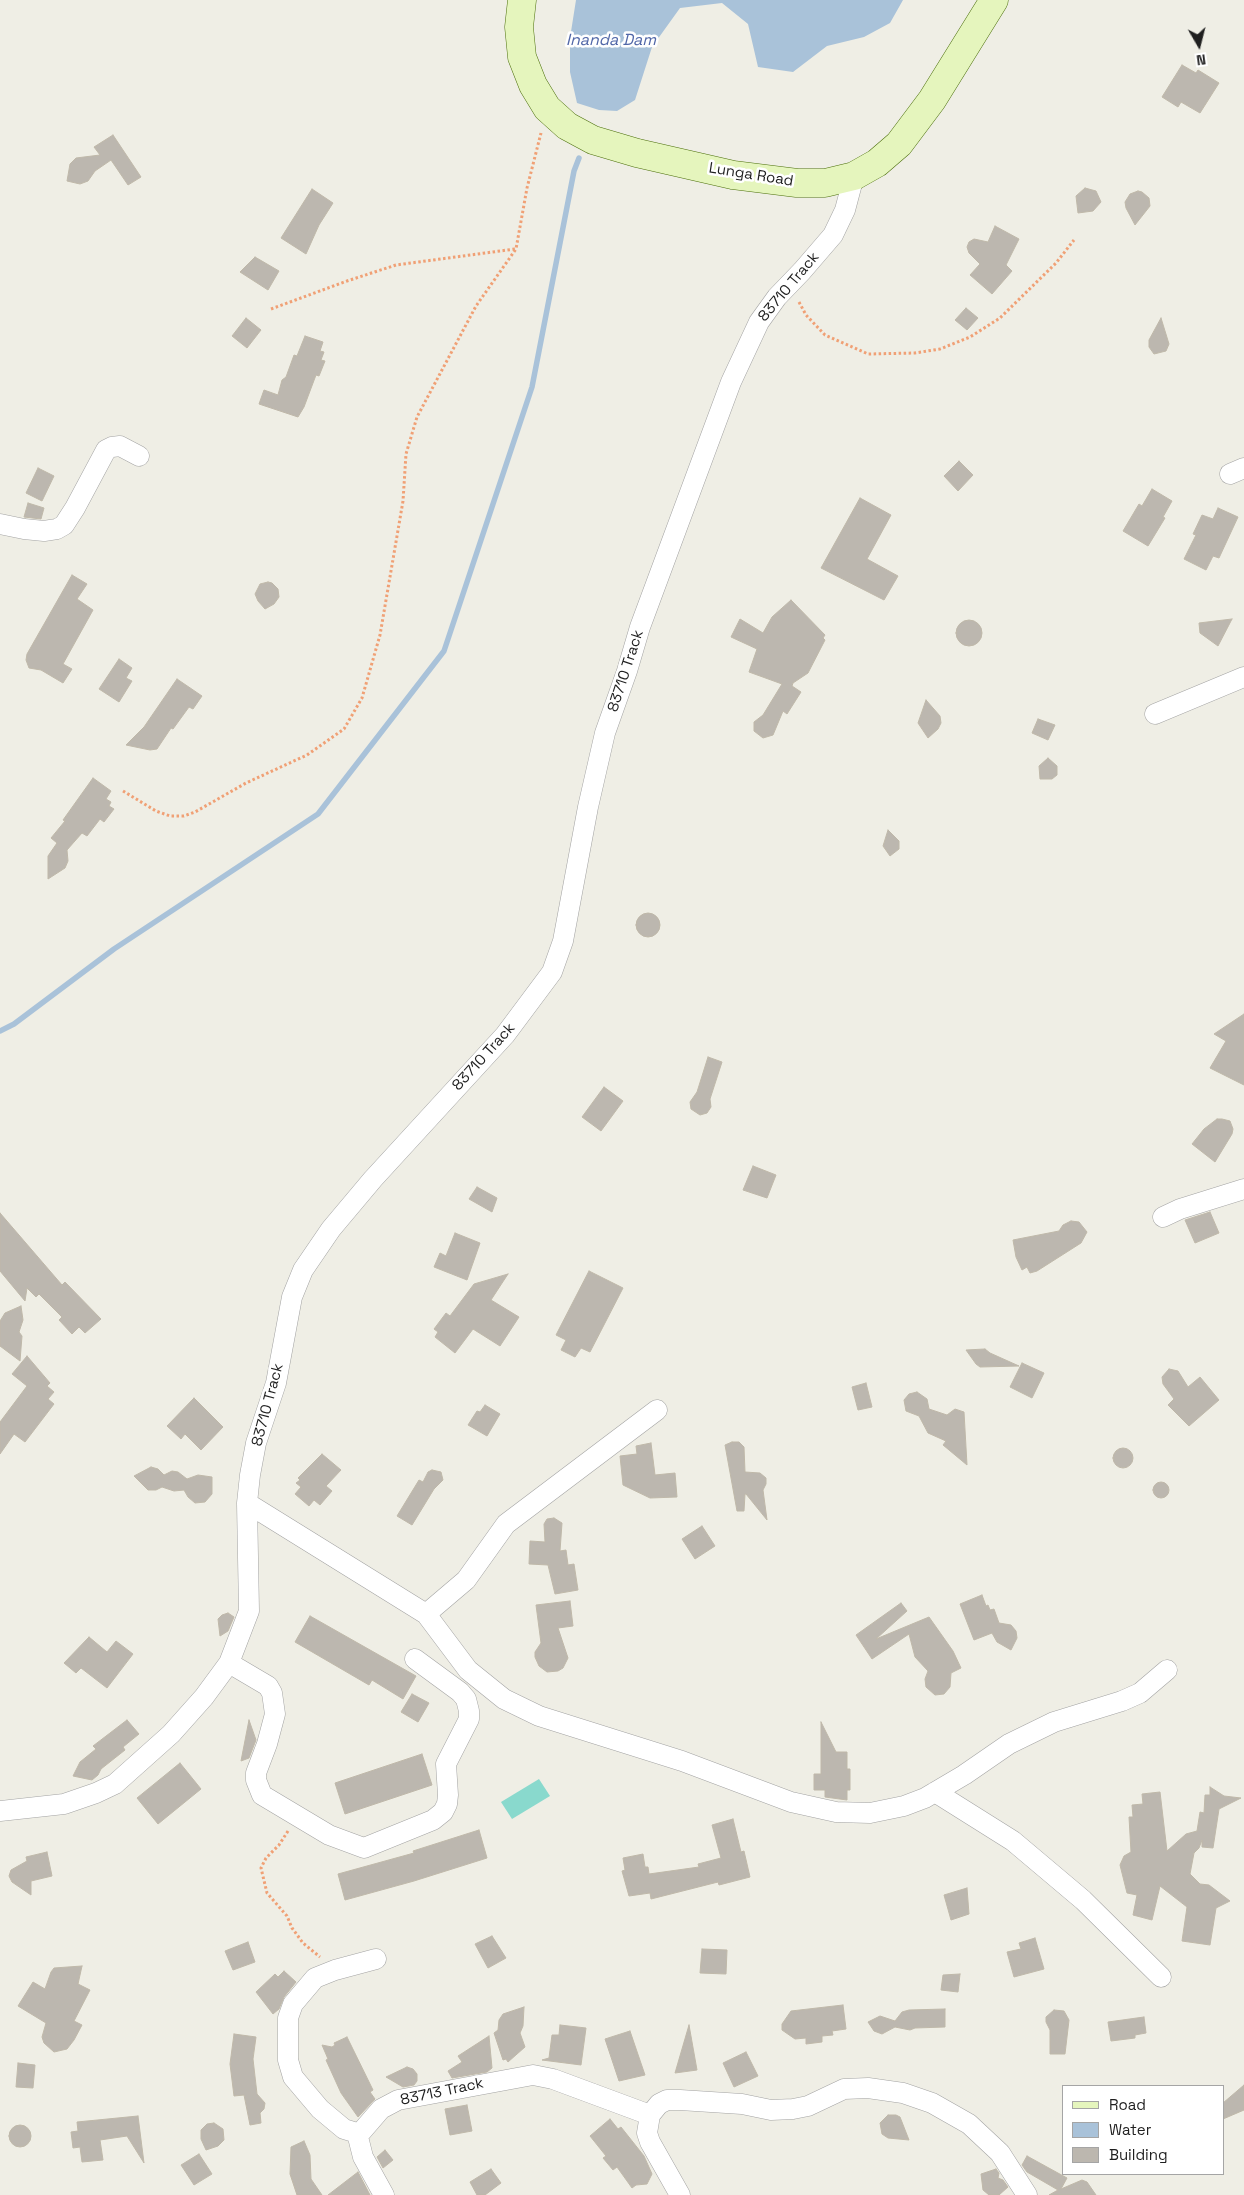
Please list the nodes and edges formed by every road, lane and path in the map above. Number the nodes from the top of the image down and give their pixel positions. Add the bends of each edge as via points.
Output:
1 (522, 0) edge
2 (994, 0) edge
3 (547, 108) junction
4 (854, 176) junction
5 (1074, 240) dead end
6 (516, 249) junction
7 (790, 283) junction
8 (271, 309) dead end
9 (139, 456) dead end
10 (0, 524) edge
11 (1244, 677) edge
12 (1155, 714) dead end
13 (123, 791) dead end
14 (1244, 1189) edge
15 (1163, 1217) dead end
16 (657, 1410) dead end
17 (247, 1503) junction
18 (426, 1614) junction
19 (416, 1659) dead end
20 (229, 1663) junction
21 (1167, 1670) dead end
22 (935, 1792) junction
23 (0, 1811) edge
24 (297, 1816) junction
25 (376, 1959) dead end
26 (326, 1974) junction
27 (1161, 1977) dead end
28 (650, 2115) junction
29 (356, 2133) junction
30 (384, 2195) edge
31 (680, 2195) edge
32 (1027, 2195) edge

1 - 3 street, Lunga Road via 519,27 522,57
2 - 4 street, Lunga Road via 932,100 899,144 877,163
3 - 4 street, Lunga Road via 567,126 593,140 637,153 732,174 797,183 825,183
3 - 6 path
4 - 7 street, 83710 Track via 845,210 832,235
5 - 7 path via 1056,263 1000,318 970,337 940,349 915,353 868,354 825,335 806,315
6 - 8 path via 396,266
6 - 13 path via 476,306 417,417 406,454 402,501 380,635 362,698 344,729 307,755 184,816 156,811
7 - 17 street, 83710 Track via 759,322 731,382 640,627 605,733 563,941 552,972 505,1035 331,1229 303,1270 292,1297 276,1383 256,1443
9 - 10 street via 120,446 106,450 70,516 57,529 24,529
11 - 12 street
14 - 15 street via 1180,1208
16 - 18 street via 506,1524 466,1580
17 - 18 street
17 - 20 street, 83710 Track via 249,1611
18 - 22 street via 468,1670 504,1699 539,1716 682,1761 791,1802 836,1812 870,1813 904,1806
19 - 24 street via 460,1692 469,1711 469,1719 446,1764 448,1795 443,1812 433,1820 364,1848 329,1835
20 - 23 street, 83710 Track via 171,1734 115,1784 64,1804
20 - 24 street via 268,1686 272,1693 275,1714 256,1780 262,1795
21 - 22 street via 1140,1693 1122,1702 1054,1722 1009,1744
22 - 27 street via 1013,1841 1083,1900
24 - 26 path via 261,1868 267,1893 287,1916 303,1943 320,1956
25 - 26 street
26 - 29 street via 315,1978 293,2004 288,2018 289,2068 298,2085 320,2108 344,2129
28 - 29 street, 83713 Track via 553,2079 533,2075 398,2100 381,2109 362,2131
28 - 31 street via 647,2133 650,2142
28 - 32 street via 667,2100 742,2104 771,2110 808,2106 844,2089 868,2088 903,2093 932,2103 969,2124 1000,2153
29 - 30 street via 363,2157

